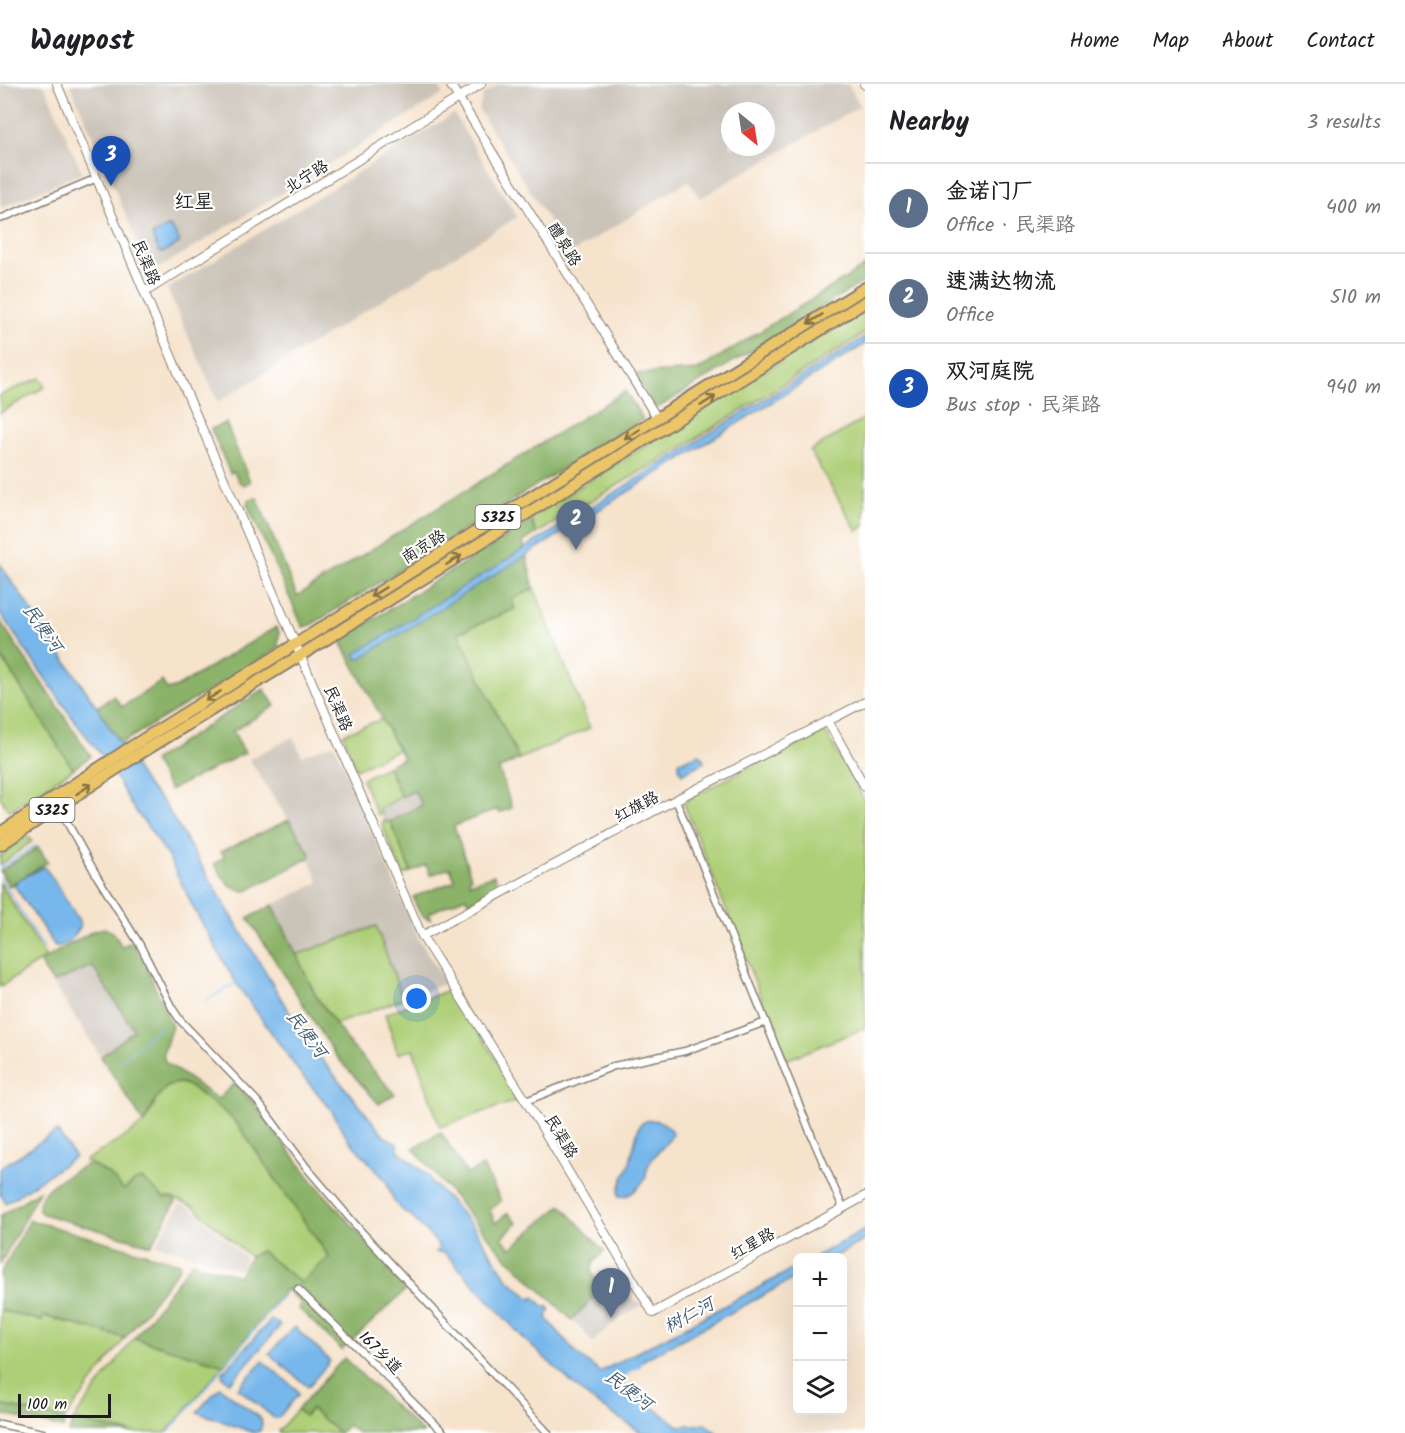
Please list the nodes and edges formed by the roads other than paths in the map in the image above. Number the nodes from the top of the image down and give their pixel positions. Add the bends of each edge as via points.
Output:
1 (57, 84) edge
2 (450, 84) edge
3 (481, 84) edge
4 (458, 98) junction
5 (97, 178) junction
6 (0, 219) edge
7 (865, 288) edge
8 (145, 292) junction
9 (865, 302) edge
10 (657, 418) junction
11 (296, 644) junction
12 (301, 655) junction
13 (865, 702) edge
14 (828, 721) junction
15 (134, 751) junction
16 (102, 771) junction
17 (865, 787) edge
18 (676, 800) junction
19 (58, 806) junction
20 (0, 833) edge
21 (0, 845) edge
22 (422, 936) junction
23 (766, 1023) junction
24 (526, 1101) junction
25 (865, 1196) edge
26 (843, 1208) junction
27 (298, 1289) dead end
28 (652, 1313) joint
29 (0, 1424) edge
30 (43, 1433) edge
31 (444, 1433) edge
32 (548, 1433) edge

1 - 5 street, 民渠路
2 - 4 street, 醴泉路
3 - 4 street, 北宁路
4 - 8 street, 北宁路
4 - 10 street, 醴泉路
5 - 6 street
5 - 8 street, 民渠路
7 -> 10 main road, 南京路 / S325
8 - 11 street, 民渠路
12 -> 9 main road, 南京路 / S325
10 -> 11 main road, 南京路 / S325
11 - 12 street, 民渠路
11 -> 15 main road, 南京路 / S325
12 - 15 main road, 南京路 / S325
12 - 22 street, 民渠路
13 - 14 street, 红旗路
14 - 17 street
14 - 18 street, 红旗路
15 - 16 main road, 南京路 / S325
19 -> 16 main road, 南京路 / S325
16 - 20 main road, 南京路 / S325
18 - 22 street, 红旗路
18 - 23 street
19 - 21 main road, 南京路 / S325
19 - 32 street via 180,1020 258,1102 359,1229
22 - 24 street, 民渠路
23 - 24 street via 685,1051 614,1066
23 - 26 street
24 - 28 street, 民渠路
25 - 26 street, 红星路
26 - 28 street, 红星路
27 - 31 street, 167乡道
29 - 30 street

